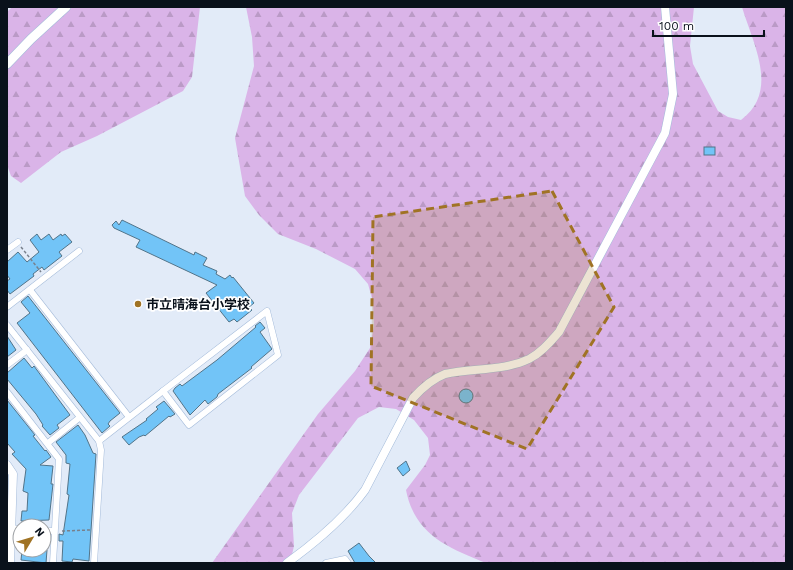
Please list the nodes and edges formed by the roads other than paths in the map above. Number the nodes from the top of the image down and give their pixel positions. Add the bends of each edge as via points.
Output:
1 (66, 7) edge
2 (665, 7) edge
3 (7, 64) edge
4 (18, 242) road end
5 (7, 250) edge
6 (79, 250) dead end
7 (30, 290) junction
8 (7, 306) edge
9 (7, 325) edge
10 (27, 350) junction
11 (7, 365) edge
12 (163, 391) junction
13 (7, 392) edge
14 (129, 416) junction
15 (79, 418) junction
16 (99, 441) junction
17 (48, 443) junction
18 (7, 465) edge
19 (9, 528) edge
20 (53, 531) joint
21 (10, 563) edge
22 (52, 563) edge
23 (94, 563) edge
24 (289, 563) edge
25 (326, 563) edge
26 (348, 563) edge

1 - 3 main road
2 - 24 street via 673,94 665,133 559,332 530,358 516,363 445,374 420,390 413,398 365,490 355,504
4 - 5 street
6 - 7 street
7 - 8 street
7 - 14 street
9 - 10 street
10 - 11 street
10 - 15 street
12 - 12 street via 188,425 278,355 268,311
12 - 14 street
13 - 17 street
14 - 16 street
15 - 16 street
15 - 17 street
16 - 23 street via 101,450
17 - 20 street via 59,459
18 - 19 street via 13,474
19 - 21 street
20 - 22 street
25 - 26 street via 342,559

